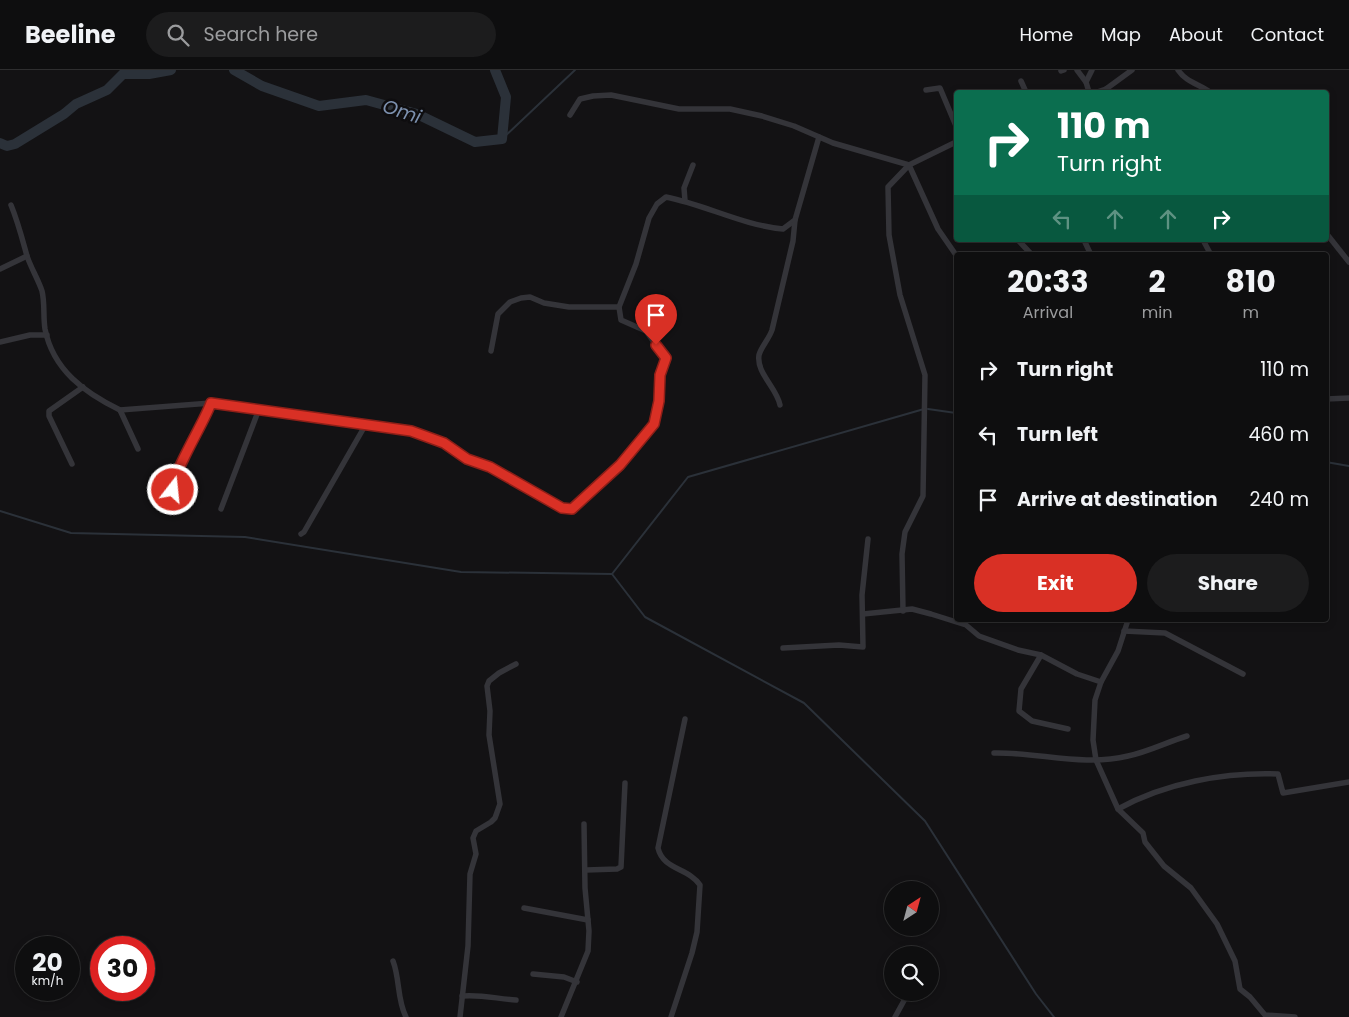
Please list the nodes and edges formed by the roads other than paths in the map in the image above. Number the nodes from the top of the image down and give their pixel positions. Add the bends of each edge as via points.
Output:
1 (1077, 70) edge
2 (1092, 70) edge
3 (1132, 70) edge
4 (1178, 70) edge
5 (1125, 72) edge
6 (1021, 81) dead end
7 (1086, 82) junction
8 (926, 90) dead end
9 (1025, 90) edge
10 (1088, 90) edge
11 (1107, 90) edge
12 (1208, 90) edge
13 (570, 114) dead end
14 (954, 121) edge
15 (819, 137) junction
16 (954, 143) edge
17 (693, 165) dead end
18 (909, 165) junction
19 (685, 201) junction
20 (11, 205) dead end
21 (795, 220) junction
22 (1329, 238) edge
23 (1020, 242) edge
24 (954, 252) edge
25 (1029, 252) edge
26 (27, 256) junction
27 (1349, 262) edge
28 (0, 270) edge
29 (619, 307) junction
30 (47, 335) junction
31 (0, 342) edge
32 (491, 351) dead end
33 (83, 387) junction
34 (1349, 398) edge
35 (1329, 399) edge
36 (211, 403) junction
37 (780, 405) dead end
38 (259, 409) junction
39 (120, 410) junction
40 (366, 424) junction
41 (138, 449) dead end
42 (72, 464) dead end
43 (173, 490) dead end
44 (221, 509) dead end
45 (302, 534) dead end
46 (868, 539) dead end
47 (903, 611) junction
48 (863, 614) junction
49 (954, 621) edge
50 (956, 622) edge
51 (1127, 622) edge
52 (1124, 631) junction
53 (783, 648) dead end
54 (1041, 655) junction
55 (516, 664) dead end
56 (1243, 674) dead end
57 (1102, 682) junction
58 (685, 719) dead end
59 (1068, 729) dead end
60 (1187, 736) dead end
61 (994, 753) dead end
62 (1096, 760) junction
63 (1349, 782) edge
64 (625, 784) dead end
65 (1118, 809) junction
66 (584, 824) dead end
67 (586, 870) junction
68 (524, 908) dead end
69 (588, 920) junction
70 (393, 961) dead end
71 (533, 974) dead end
72 (577, 982) junction
73 (462, 996) junction
74 (516, 1000) dead end
75 (904, 1001) edge
76 (406, 1017) edge
77 (460, 1017) edge
78 (561, 1017) edge
79 (671, 1017) edge
80 (895, 1017) edge
81 (1294, 1017) edge

1 - 7 street
2 - 7 street
3 - 5 street
4 - 12 street via 1186,80
5 - 11 street
6 - 9 street
7 - 10 street
8 - 14 street via 940,88
13 - 15 street via 580,99 610,95 679,109 754,114
15 - 18 street
15 - 21 street
16 - 18 street
17 - 19 street via 684,188
18 - 24 street via 938,229
18 - 47 street via 888,187 889,235 900,295 925,375 923,496 905,532
19 - 21 street via 762,227 783,229
19 - 29 street via 666,197 657,204 649,218
20 - 26 street via 20,225
21 - 37 street via 772,330 759,353 759,365 776,392
22 - 27 street
23 - 25 street
26 - 28 street
26 - 30 street via 42,291
29 - 32 street via 569,307 530,297 521,298 501,308
29 - 40 street via 621,320 646,331 666,358 660,375 654,424 620,465 572,509 562,508 497,470 467,459 444,443 403,429
30 - 31 street via 30,335
30 - 33 street via 51,351 61,367
33 - 39 street
33 - 42 street via 49,411
34 - 35 street
36 - 38 street
36 - 39 street
36 - 43 street via 172,483
38 - 40 street
38 - 44 street
39 - 41 street
40 - 45 street
46 - 48 street
47 - 48 street
47 - 49 street via 912,609
48 - 53 street via 864,647 839,644
50 - 54 street via 966,625 979,636
51 - 52 street
52 - 56 street via 1165,633
52 - 57 street
54 - 57 street via 1077,674
54 - 59 street via 1022,689 1019,711 1032,721
55 - 73 street via 499,673 487,686 489,735 500,804 495,818 476,831 473,838 476,854 470,874 468,946
57 - 62 street via 1095,700 1092,731
58 - 79 street via 658,848 666,862 700,885 697,932
60 - 62 street via 1129,756
61 - 62 street
62 - 65 street
63 - 65 street via 1283,793 1278,774 1210,778 1139,797
64 - 67 street via 621,866 617,869
65 - 81 street via 1143,833 1145,842 1164,866 1190,888 1217,924 1235,961 1240,989 1265,1015
66 - 67 street
67 - 69 street
68 - 69 street
69 - 72 street via 588,951
70 - 76 street
71 - 72 street via 564,976
72 - 78 street
73 - 74 street via 474,994
73 - 77 street
75 - 80 street

